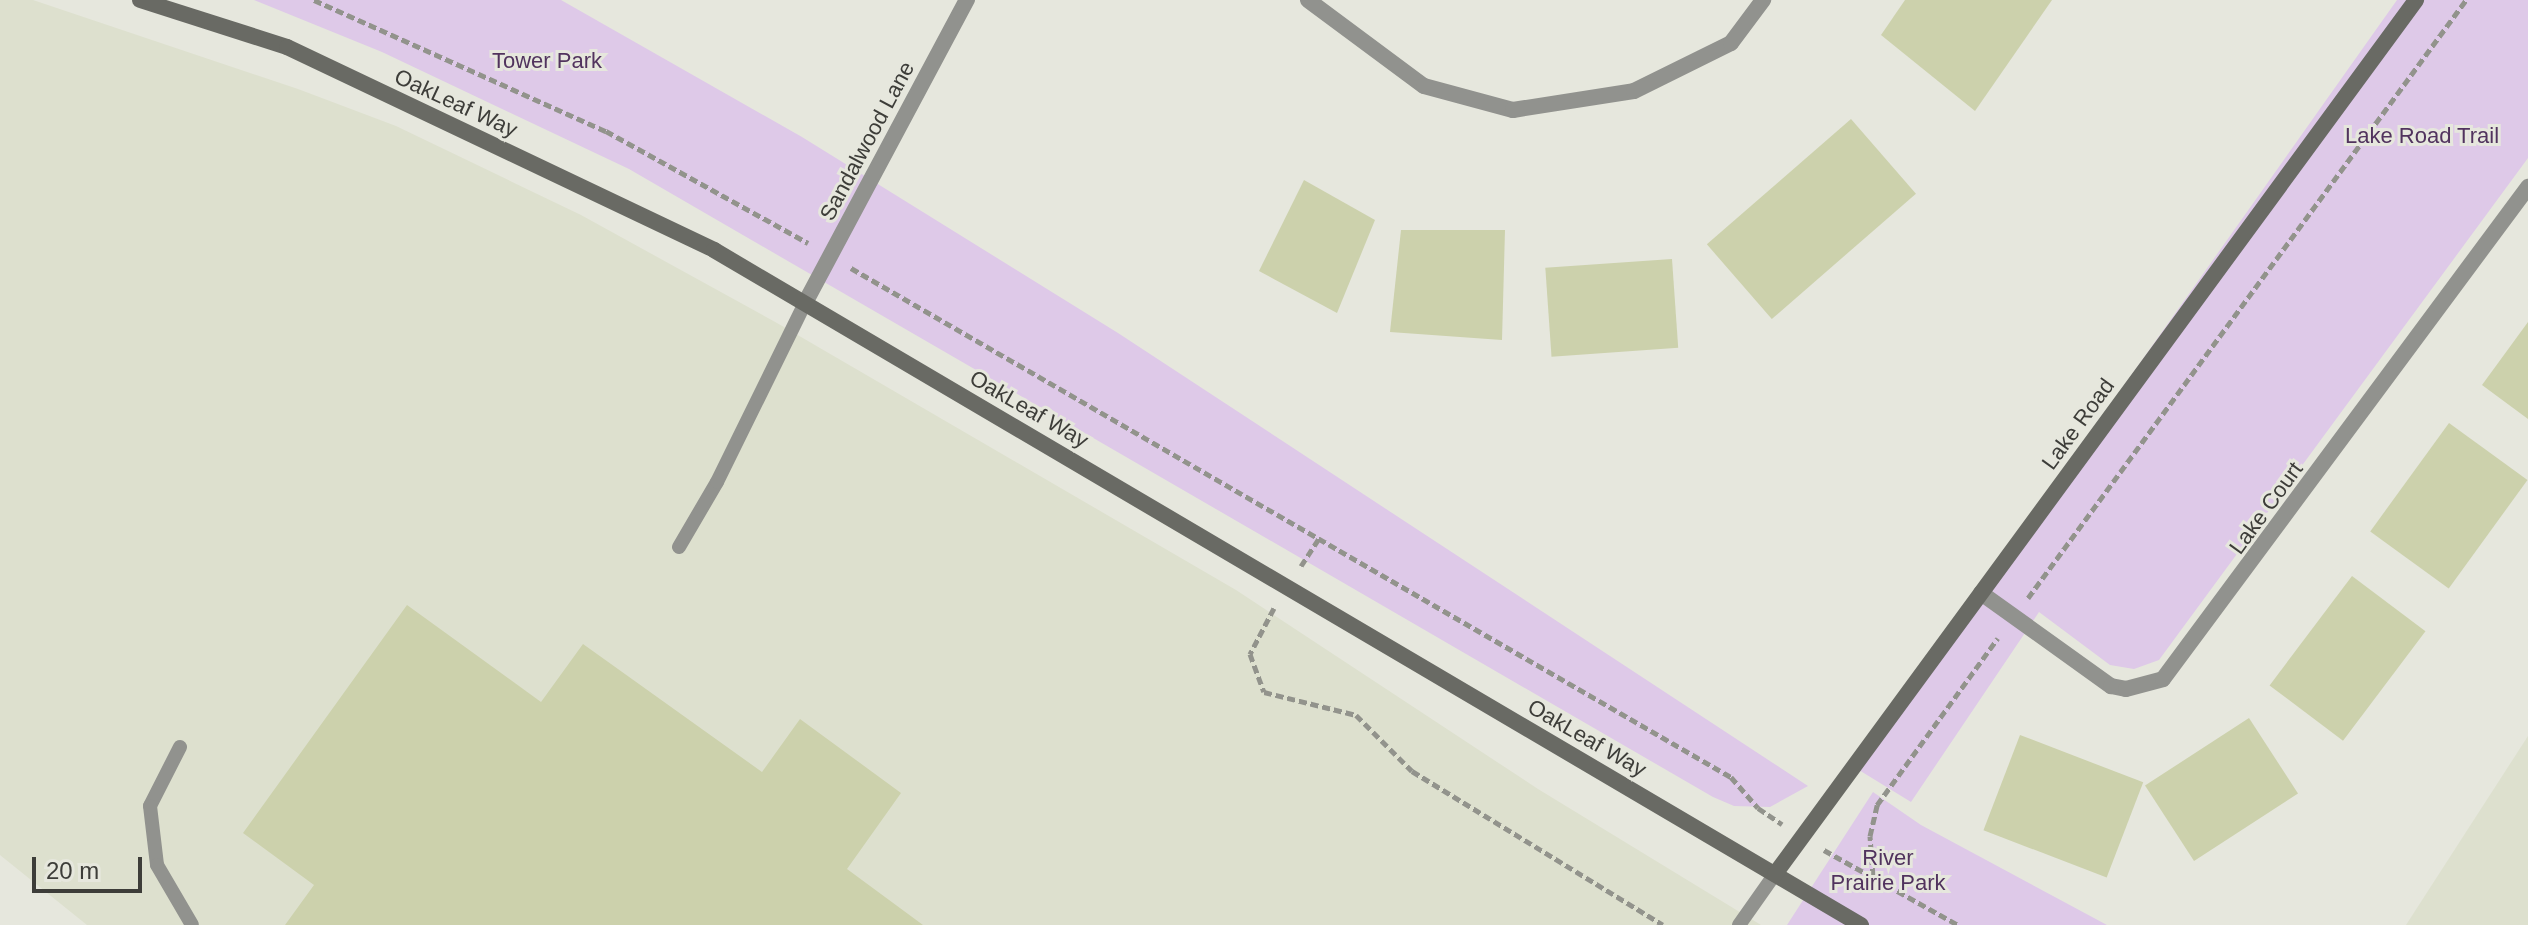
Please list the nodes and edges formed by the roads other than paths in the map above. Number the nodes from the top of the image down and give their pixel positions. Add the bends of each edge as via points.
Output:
1 (140, 0) edge
2 (967, 0) edge
3 (1308, 0) edge
4 (1763, 0) edge
5 (2416, 0) edge
6 (2528, 187) edge
7 (805, 303) junction
8 (679, 547) dead end
9 (1981, 593) junction
10 (180, 747) dead end
11 (1775, 874) junction
12 (192, 925) edge
13 (1739, 925) edge
14 (1861, 925) edge

1 - 7 street, OakLeaf Way via 287,47 714,250
2 - 7 street, Sandalwood Lane
3 - 4 street via 1424,86 1513,110 1634,91 1731,43
5 - 9 street, Lake Road
6 - 9 street, Lake Court via 2169,674 2145,685 2111,686
7 - 8 lane
7 - 11 street, OakLeaf Way
9 - 11 street, Lake Road
10 - 12 lane via 150,806 157,865
11 - 13 lane
11 - 14 street, OakLeaf Way

